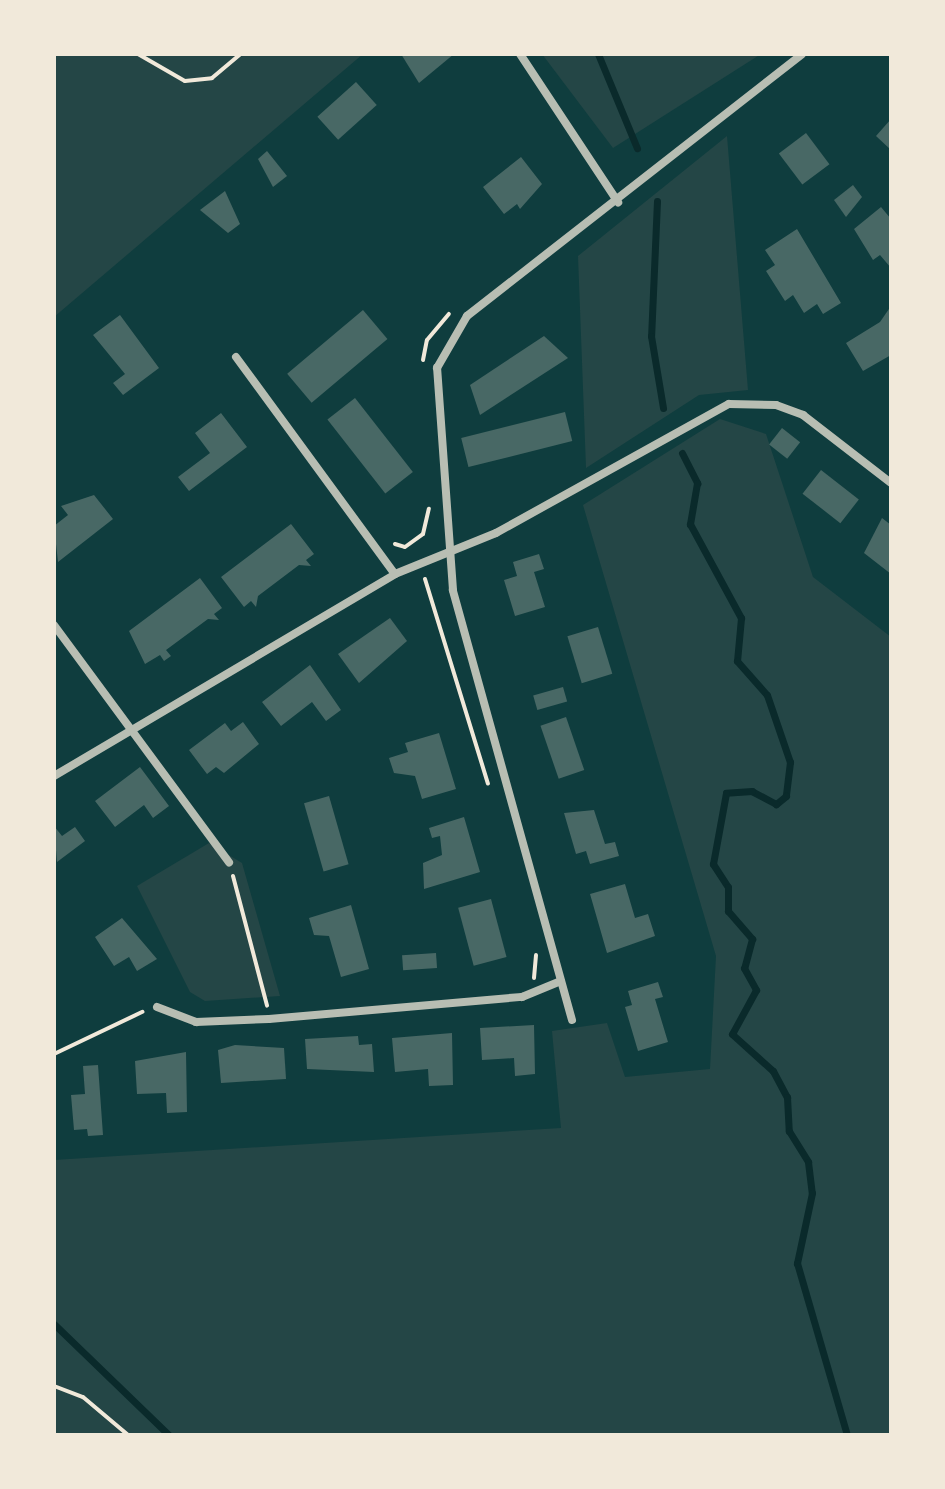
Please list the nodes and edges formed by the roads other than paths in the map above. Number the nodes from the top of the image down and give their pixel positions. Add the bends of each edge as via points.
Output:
1 (520, 54) edge
2 (802, 54) edge
3 (618, 202) junction
4 (236, 357) dead end
5 (891, 483) edge
6 (447, 553) junction
7 (395, 574) junction
8 (54, 625) edge
9 (133, 730) junction
10 (54, 776) edge
11 (229, 862) road end
12 (561, 981) junction
13 (157, 1007) road end
14 (572, 1020) dead end

1 - 3 street
2 - 3 street
3 - 6 street via 476,308 453,334 437,368
4 - 7 street
5 - 6 street via 803,415 754,403 706,412 496,533
6 - 7 street
6 - 12 street
7 - 9 street
8 - 9 street
9 - 10 street
9 - 11 street
12 - 13 street via 533,992 269,1019 196,1022
12 - 14 street

